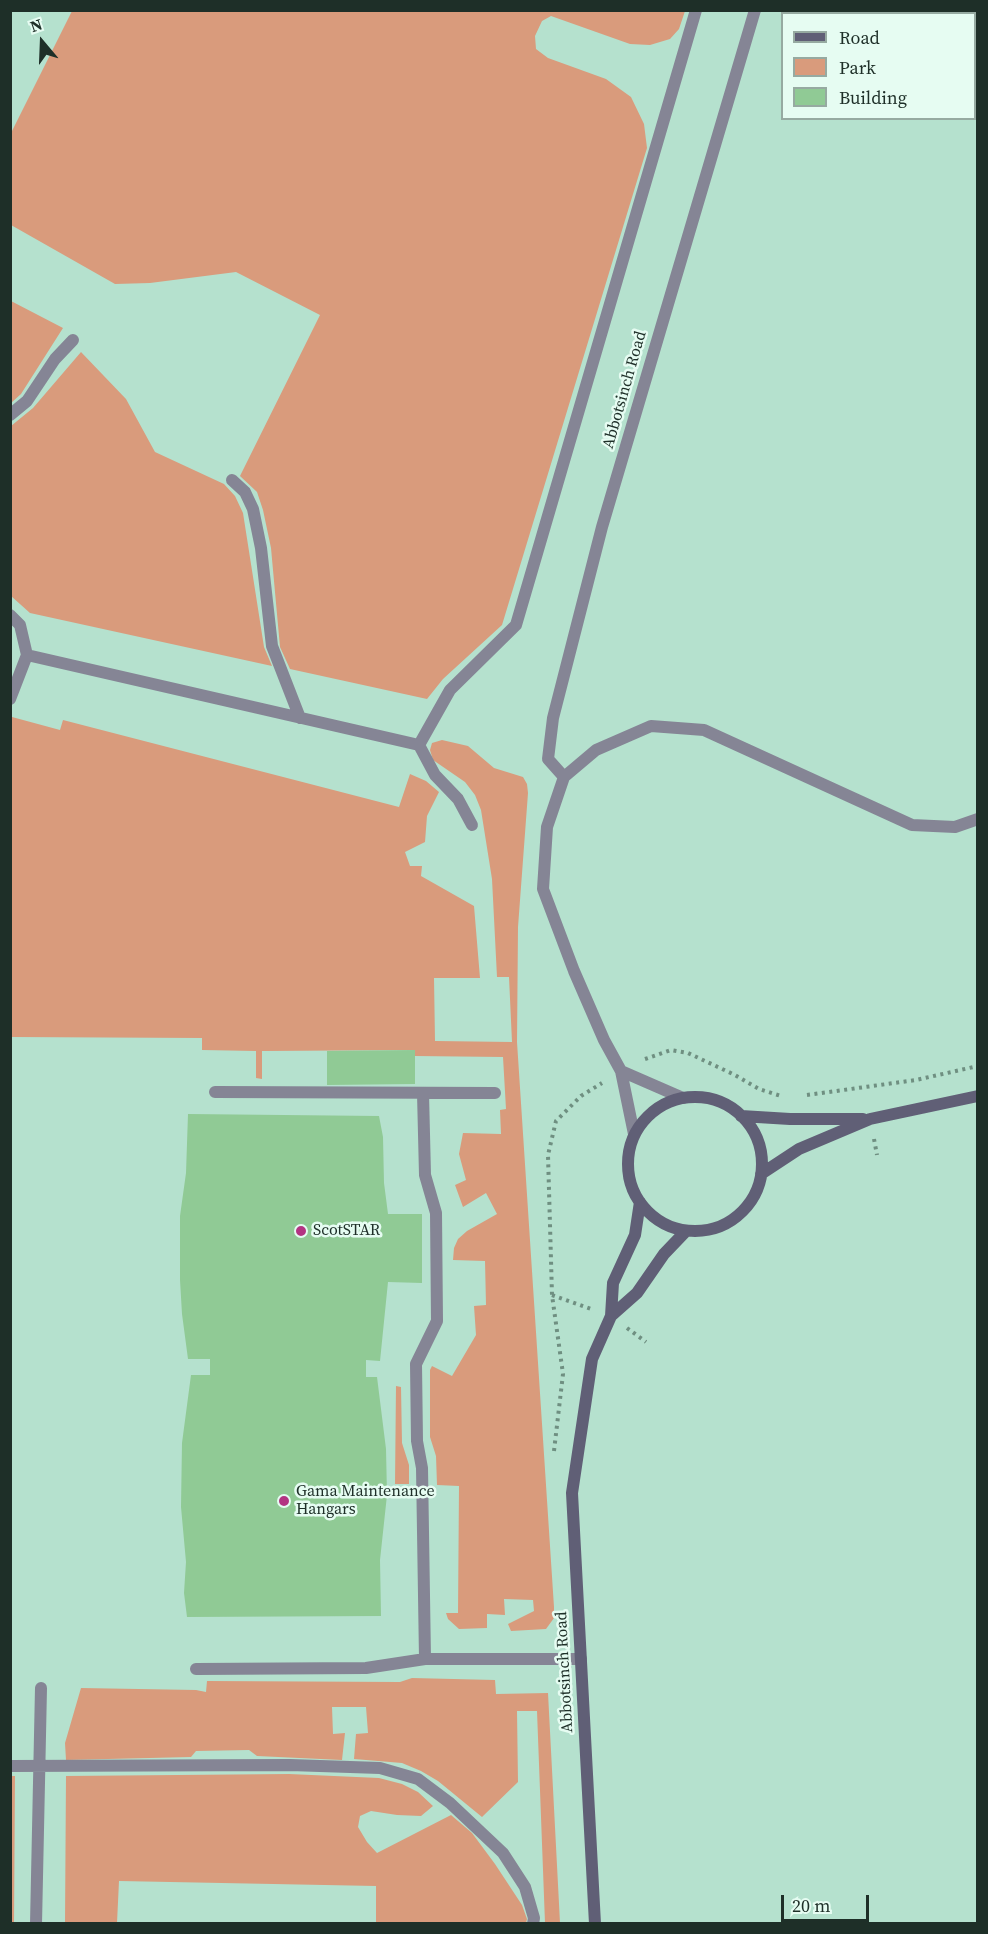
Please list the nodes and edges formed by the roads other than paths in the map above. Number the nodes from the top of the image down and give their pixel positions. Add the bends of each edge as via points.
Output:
1 (696, 10) edge
2 (754, 10) edge
3 (73, 340) dead end
4 (10, 415) edge
5 (232, 480) dead end
6 (10, 615) edge
7 (27, 655) junction
8 (10, 699) edge
9 (300, 718) junction
10 (419, 745) junction
11 (564, 777) junction
12 (978, 819) edge
13 (472, 825) dead end
14 (621, 1071) junction
15 (215, 1092) dead end
16 (495, 1092) dead end
17 (423, 1093) junction
18 (978, 1096) edge
19 (683, 1098) junction
20 (741, 1116) junction
21 (870, 1119) junction
22 (634, 1134) junction
23 (761, 1174) junction
24 (640, 1202) junction
25 (686, 1231) junction
26 (611, 1316) junction
27 (425, 1659) junction
28 (581, 1659) junction
29 (196, 1669) dead end
30 (41, 1688) dead end
31 (10, 1766) edge
32 (41, 1767) junction
33 (36, 1923) edge
34 (533, 1923) edge
35 (595, 1923) edge

1 - 10 lane via 516,625 450,690
2 - 11 lane, Abbotsinch Road via 602,527 553,718 548,759
3 - 4 lane via 55,359 27,402
5 - 9 lane via 245,492 253,509 272,646
6 - 7 lane via 20,625
7 - 8 lane
7 - 9 lane
9 - 10 lane
10 - 13 lane via 435,776 458,799
11 - 12 lane via 596,750 651,726 704,730 912,825 956,827
11 - 14 lane via 547,827 543,889 574,971
14 - 19 lane
14 - 22 lane
15 - 17 lane
16 - 17 lane
17 - 27 lane via 425,1175 436,1213 437,1321 416,1364
18 - 21 street
19 - 20 street via 704,1098 724,1104
19 - 22 street via 646,1117
20 - 21 street
20 - 23 street via 758,1143
21 - 23 street via 799,1149
22 - 24 street via 628,1176
23 - 25 street via 756,1194 726,1224 706,1231
24 - 25 street via 665,1225
24 - 26 street via 635,1235 613,1283
25 - 26 street via 637,1293
26 - 28 street, Abbotsinch Road via 592,1359 572,1493
27 - 28 lane
27 - 29 lane via 366,1668
28 - 35 street, Abbotsinch Road
30 - 32 lane
31 - 32 lane
32 - 33 lane
32 - 34 lane via 290,1765 380,1768 417,1779 450,1803 503,1853 525,1887

